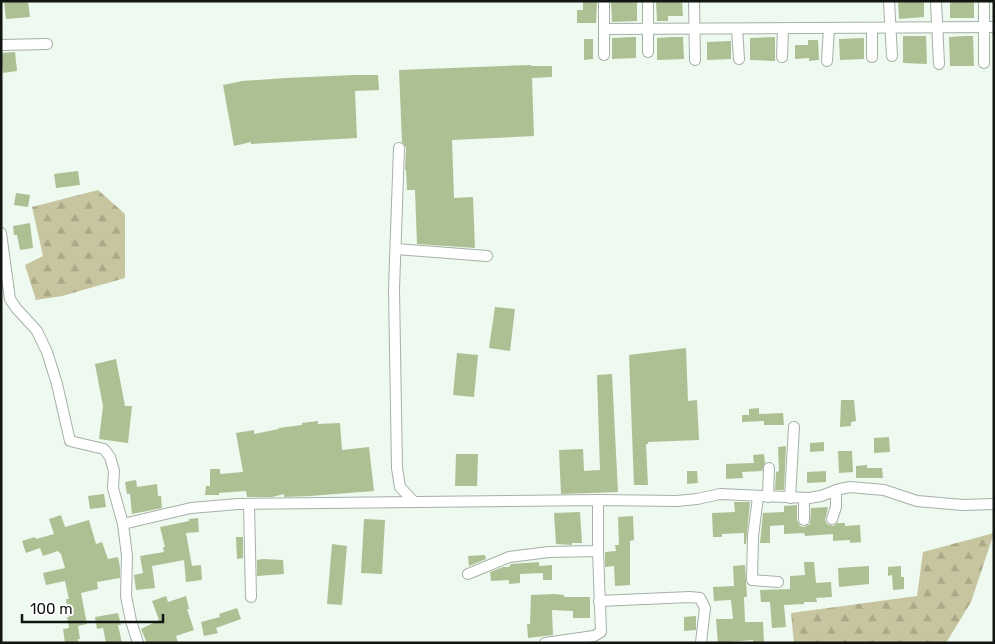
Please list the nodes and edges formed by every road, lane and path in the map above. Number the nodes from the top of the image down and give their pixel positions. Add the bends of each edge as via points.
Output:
1 (604, 1) edge
2 (648, 1) edge
3 (694, 1) edge
4 (890, 1) edge
5 (936, 1) edge
6 (984, 1) edge
7 (783, 28) junction
8 (830, 28) junction
9 (872, 28) junction
10 (890, 28) junction
11 (936, 28) junction
12 (989, 28) edge
13 (604, 29) junction
14 (648, 29) junction
15 (694, 29) junction
16 (738, 29) junction
17 (47, 44) dead end
18 (1, 45) edge
19 (648, 52) dead end
20 (604, 55) dead end
21 (892, 56) dead end
22 (782, 57) dead end
23 (872, 57) dead end
24 (739, 59) dead end
25 (694, 60) dead end
26 (827, 61) dead end
27 (984, 63) dead end
28 (939, 64) dead end
29 (400, 148) dead end
30 (1, 233) edge
31 (396, 249) junction
32 (487, 256) dead end
33 (4, 275) edge
34 (5, 295) edge
35 (794, 427) dead end
36 (769, 468) dead end
37 (836, 490) junction
38 (763, 497) junction
39 (790, 498) junction
40 (804, 498) junction
41 (598, 500) junction
42 (414, 502) junction
43 (249, 504) junction
44 (994, 504) edge
45 (832, 519) dead end
46 (804, 520) dead end
47 (123, 524) junction
48 (598, 551) junction
49 (468, 574) dead end
50 (778, 582) dead end
51 (251, 597) dead end
52 (599, 601) junction
53 (138, 643) edge
54 (545, 643) edge
55 (701, 643) edge

1 - 13 street
2 - 14 street
3 - 15 street
4 - 10 street
5 - 11 street
6 - 12 street
7 - 8 street
7 - 16 street
7 - 22 street
8 - 9 street
8 - 26 street
9 - 10 street
9 - 23 street
10 - 11 street
10 - 21 street
11 - 12 street
11 - 28 street
12 - 27 street
13 - 14 street
13 - 20 street
14 - 15 street
14 - 19 street
15 - 16 street
15 - 25 street
16 - 24 street
17 - 18 street
29 - 31 street
30 - 33 street
31 - 32 street
31 - 42 street via 397,478
33 - 34 street
34 - 47 street via 36,331 47,352 70,441 95,446 110,457 114,471 113,488
35 - 39 street
36 - 38 street
37 - 40 street
37 - 44 street via 867,488 917,501
37 - 45 street
38 - 39 street
38 - 41 street via 720,494 677,501
38 - 50 street via 753,536 752,580
39 - 40 street
40 - 46 street
41 - 42 street
41 - 48 street
42 - 43 street
43 - 47 street via 191,508
43 - 51 street
47 - 53 street via 127,556 126,596
48 - 49 street via 509,557
48 - 52 street
52 - 54 street via 601,628 598,634
52 - 55 street via 700,598 705,608

